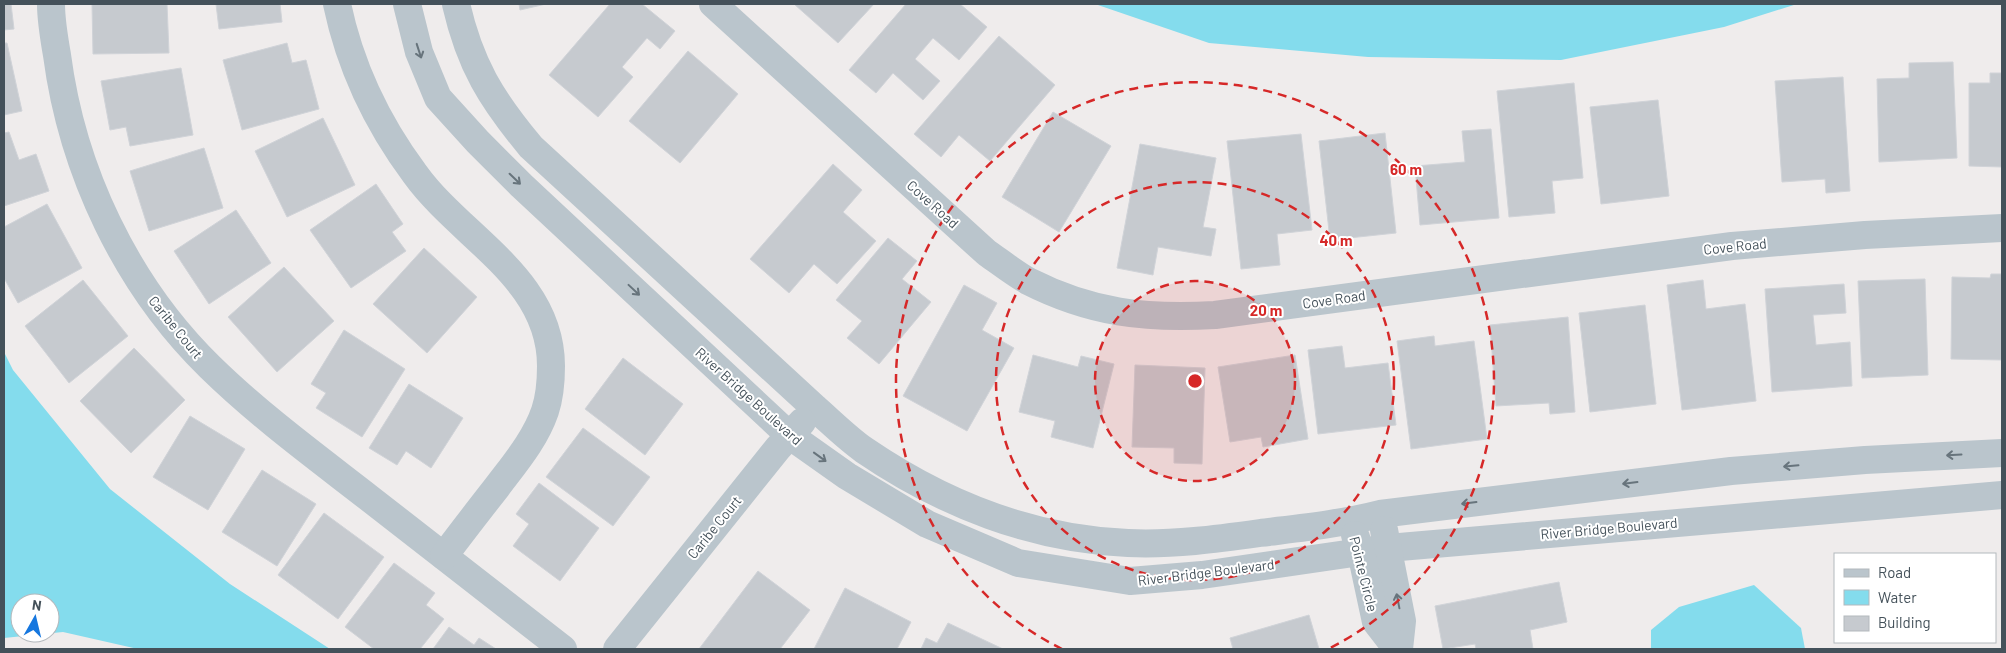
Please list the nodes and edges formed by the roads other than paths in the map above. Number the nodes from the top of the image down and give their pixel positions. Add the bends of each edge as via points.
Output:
1 (51, 4) edge
2 (337, 4) edge
3 (408, 4) edge
4 (456, 4) edge
5 (713, 4) edge
6 (2002, 228) edge
7 (815, 408) junction
8 (789, 435) junction
9 (2002, 453) edge
10 (2002, 495) edge
11 (1380, 514) junction
12 (1350, 521) junction
13 (1388, 548) junction
14 (1361, 552) junction
15 (444, 556) junction
16 (563, 649) edge
17 (617, 649) edge
18 (1398, 649) edge

1 - 15 street, Caribe Court via 61,88 73,135 98,204 133,270 160,310 209,366 262,414
2 - 15 street via 359,78 384,129 416,176 453,219 524,286 546,329 551,353 551,386 546,410 536,432
3 -> 8 street, River Bridge Boulevard via 419,52 438,98 521,185
4 - 7 street via 464,38 480,77 503,114 531,147
5 - 6 street, Cove Road via 987,253 1028,280 1072,300 1119,313 1167,318 1214,315 1732,246
7 - 8 street, Caribe Court
7 - 12 street via 863,449 920,485 958,504 1021,526 1063,536 1128,543 1195,542
8 -> 14 street, River Bridge Boulevard via 847,476 927,524 1018,563 1130,581 1202,575
8 - 17 street, Caribe Court
9 -> 11 street via 1731,471
10 - 13 street, River Bridge Boulevard
11 - 12 street
11 - 13 street, Pointe Circle
12 - 14 street, Pointe Circle
13 - 14 street, River Bridge Boulevard
18 -> 13 street, Pointe Circle via 1402,621
14 - 18 street, Pointe Circle via 1376,622
15 - 16 street, Caribe Court

